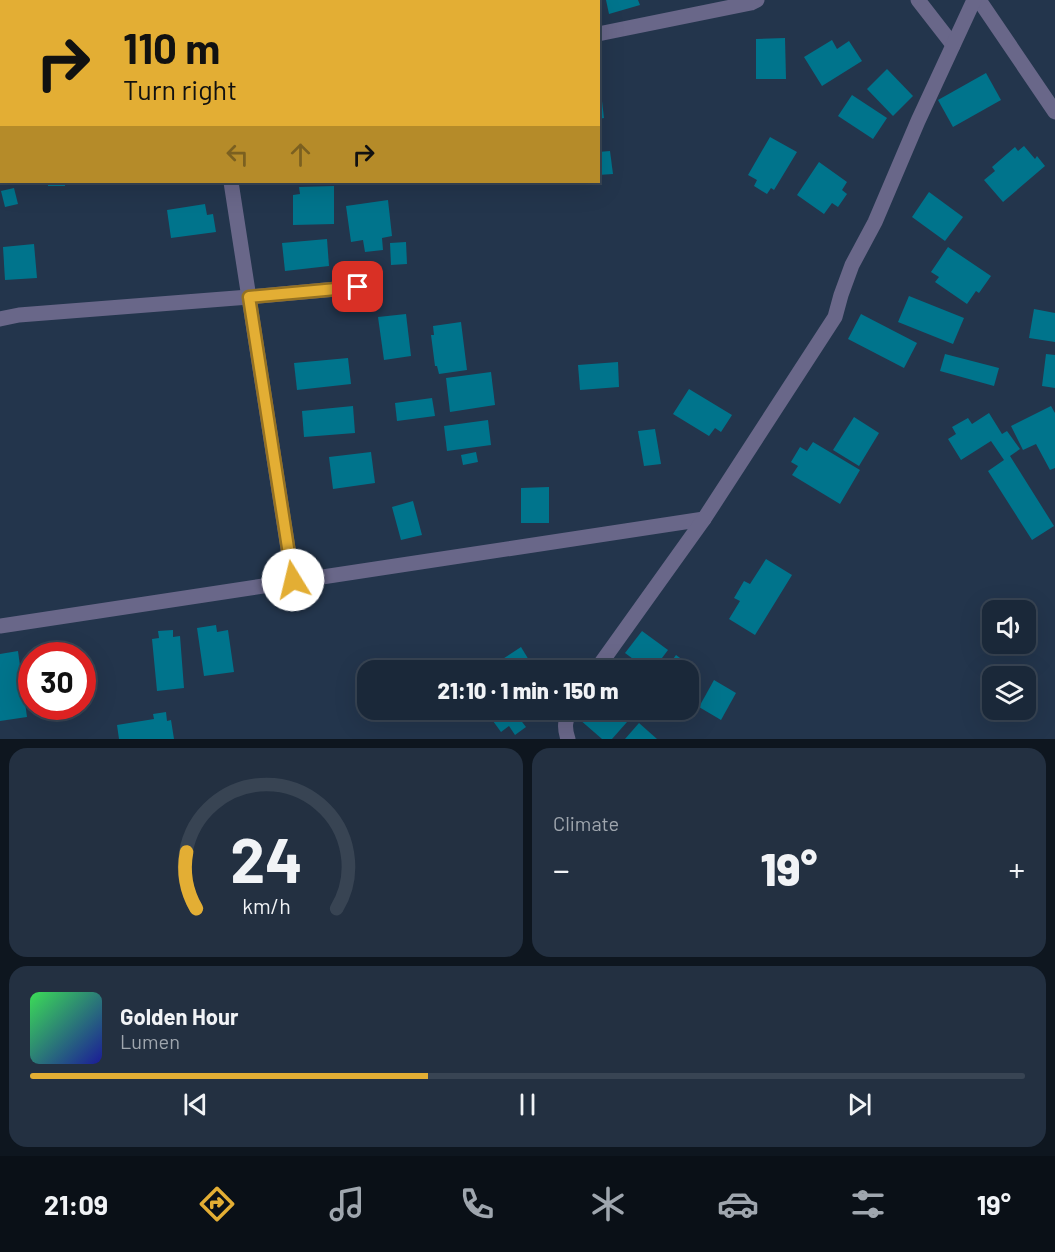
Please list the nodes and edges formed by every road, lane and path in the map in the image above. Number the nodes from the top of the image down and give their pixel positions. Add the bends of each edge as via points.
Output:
1 (757, 0) edge
2 (918, 0) edge
3 (976, 0) edge
4 (600, 34) edge
5 (953, 45) junction
6 (1055, 112) edge
7 (231, 183) edge
8 (358, 287) dead end
9 (249, 297) junction
10 (0, 320) edge
11 (704, 519) junction
12 (293, 580) junction
13 (0, 626) edge
14 (603, 660) edge
15 (566, 720) edge
16 (568, 739) edge

1 - 4 street
2 - 5 street
3 - 5 street
3 - 6 street
5 - 11 street via 852,265 835,317
7 - 9 street
8 - 9 street
9 - 10 street via 19,315
9 - 12 street
11 - 12 street
11 - 14 street
12 - 13 street
15 - 16 street

